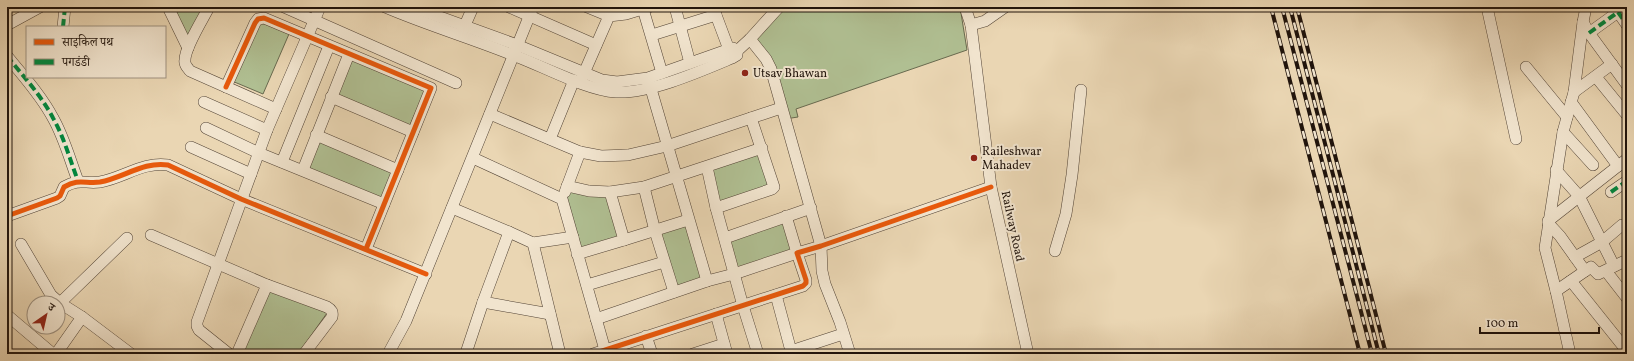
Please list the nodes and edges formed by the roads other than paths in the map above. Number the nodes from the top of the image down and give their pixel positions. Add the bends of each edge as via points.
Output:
1 (40, 7) edge
2 (65, 7) edge
3 (168, 7) edge
4 (209, 7) edge
5 (284, 7) edge
6 (320, 7) edge
7 (385, 7) edge
8 (412, 7) edge
9 (473, 7) edge
10 (508, 7) edge
11 (587, 7) edge
12 (675, 7) edge
13 (965, 7) edge
14 (1005, 7) edge
15 (1487, 7) edge
16 (1586, 7) edge
17 (646, 8) edge
18 (773, 10) edge
19 (1621, 10) edge
20 (531, 11) edge
21 (624, 11) edge
22 (714, 11) edge
23 (609, 16) junction
24 (315, 20) junction
25 (1583, 22) junction
26 (7, 25) edge
27 (971, 25) junction
28 (1627, 25) edge
29 (63, 26) edge
30 (680, 26) junction
31 (462, 31) junction
32 (1589, 33) junction
33 (308, 36) junction
34 (652, 36) junction
35 (750, 39) junction
36 (596, 45) junction
37 (329, 46) junction
38 (188, 48) junction
39 (515, 50) junction
40 (349, 54) junction
41 (733, 54) junction
42 (7, 56) edge
43 (690, 63) junction
44 (1612, 64) junction
45 (1526, 67) dead end
46 (662, 73) junction
47 (1596, 76) junction
48 (579, 79) junction
49 (456, 82) dead end
50 (649, 83) junction
51 (1627, 85) edge
52 (226, 87) junction
53 (1081, 90) dead end
54 (331, 97) junction
55 (1573, 97) junction
56 (204, 102) dead end
57 (781, 108) junction
58 (276, 109) junction
59 (490, 114) junction
60 (1627, 115) edge
61 (751, 118) junction
62 (1567, 118) junction
63 (206, 128) dead end
64 (267, 130) junction
65 (413, 132) junction
66 (1563, 132) junction
67 (316, 135) junction
68 (550, 139) junction
69 (1516, 139) dead end
70 (667, 146) junction
71 (191, 147) dead end
72 (762, 148) junction
73 (580, 152) junction
74 (259, 153) junction
75 (472, 158) junction
76 (282, 162) junction
77 (1623, 163) edge
78 (1593, 165) dead end
79 (707, 167) junction
80 (302, 170) junction
81 (398, 170) junction
82 (1556, 170) junction
83 (251, 174) junction
84 (676, 177) junction
85 (78, 181) junction
86 (1627, 181) edge
87 (567, 186) junction
88 (644, 187) junction
89 (991, 187) junction
90 (610, 192) junction
91 (1611, 192) dead end
92 (1579, 196) junction
93 (241, 199) junction
94 (562, 199) junction
95 (384, 204) junction
96 (452, 208) junction
97 (716, 208) junction
98 (811, 208) junction
99 (7, 216) edge
100 (786, 216) junction
101 (688, 220) junction
102 (1548, 222) junction
103 (1622, 225) dead end
104 (655, 231) junction
105 (509, 232) junction
106 (152, 234) dead end
107 (572, 237) junction
108 (127, 238) dead end
109 (725, 238) junction
110 (624, 240) junction
111 (1602, 242) junction
112 (533, 243) junction
113 (20, 244) dead end
114 (821, 246) junction
115 (366, 249) junction
116 (1055, 251) dead end
117 (797, 253) junction
118 (577, 254) junction
119 (1575, 257) junction
120 (1627, 260) edge
121 (664, 262) junction
122 (219, 263) junction
123 (1610, 269) junction
124 (1585, 270) junction
125 (426, 274) junction
126 (734, 274) junction
127 (707, 281) junction
128 (1571, 281) junction
129 (267, 285) junction
130 (587, 285) junction
131 (1556, 291) junction
132 (674, 292) junction
133 (52, 295) edge
134 (776, 295) junction
135 (66, 297) edge
136 (1627, 298) edge
137 (483, 302) junction
138 (743, 306) junction
139 (66, 307) edge
140 (550, 314) junction
141 (716, 314) junction
142 (7, 315) edge
143 (82, 317) junction
144 (596, 319) junction
145 (844, 334) junction
146 (646, 336) junction
147 (725, 349) edge
148 (605, 350) junction
149 (1627, 351) edge
150 (791, 352) edge
151 (55, 354) edge
152 (130, 354) edge
153 (229, 354) edge
154 (237, 354) edge
155 (304, 354) edge
156 (388, 354) edge
157 (467, 354) edge
158 (560, 354) edge
159 (593, 354) edge
160 (652, 354) edge
161 (693, 354) edge
162 (758, 354) edge
163 (849, 354) edge
164 (1028, 354) edge
165 (1570, 354) edge

1 - 26 street
2 - 29 street
3 - 38 street
4 - 38 street
5 - 24 street
6 - 24 street
7 - 31 street
8 - 31 street
9 - 31 street
10 - 20 street
11 - 23 street
12 - 30 street
13 - 27 street, Railway Road
14 - 27 street via 985,22
15 - 69 street
16 - 25 street
17 - 21 street
17 - 34 street
18 - 35 street
19 - 28 street
19 - 32 street
20 - 36 street
20 - 39 street
21 - 23 street
22 - 30 street
22 - 41 street
23 - 36 street
24 - 33 street
24 - 49 street
25 - 32 street
25 - 55 street
27 - 89 street, Railway Road
30 - 34 street
30 - 43 street
31 - 39 street
32 - 44 street
33 - 37 street
33 - 52 street via 264,18 258,19
33 - 58 street
34 - 46 street
35 - 41 street
35 - 57 street via 766,59 771,70
36 - 48 street
37 - 40 street
37 - 76 street
38 - 52 street via 184,59 190,71
39 - 48 street
39 - 59 street
40 - 54 street
40 - 65 street via 431,88
41 - 43 street
41 - 50 street
42 - 85 street via 53,118
43 - 46 street
44 - 47 street
44 - 51 street
45 - 62 street
46 - 50 street
47 - 55 street
47 - 60 street
48 - 50 street via 599,90 617,92
48 - 68 street
50 - 70 street
52 - 58 street
53 - 116 street via 1066,214
54 - 65 street
54 - 67 street
55 - 62 street
55 - 77 street
56 - 64 street
57 - 61 street
57 - 98 street
58 - 64 street
59 - 68 street
59 - 75 street
61 - 70 street
61 - 72 street
62 - 66 street
63 - 74 street
64 - 74 street
65 - 81 street
66 - 78 street
66 - 82 street
67 - 80 street
67 - 81 street
68 - 73 street
70 - 73 street via 628,155 602,156
70 - 84 street
71 - 83 street
72 - 79 street
72 - 97 street via 774,187
73 - 87 street
74 - 76 street
74 - 83 street
75 - 94 street
75 - 96 street
76 - 80 street
77 - 92 street
79 - 84 street
79 - 97 street
80 - 95 street
81 - 95 street
82 - 92 street
82 - 102 street
83 - 93 street
84 - 88 street
84 - 101 street
85 - 93 street via 100,182 148,166 168,165
85 - 99 street via 64,187 58,198
86 - 91 street
87 - 90 street
87 - 94 street
88 - 90 street
88 - 104 street
89 - 114 street
89 - 164 street, Railway Road
90 - 110 street
92 - 102 street
92 - 111 street
93 - 115 street
93 - 122 street
94 - 107 street
95 - 115 street
96 - 105 street
96 - 125 street
97 - 109 street
98 - 100 street
98 - 114 street
100 - 109 street
100 - 117 street
101 - 104 street
101 - 127 street
102 - 119 street
102 - 131 street via 1545,248
103 - 111 street
104 - 110 street
104 - 121 street
105 - 112 street
105 - 137 street
106 - 122 street
107 - 112 street
107 - 118 street
108 - 135 street
109 - 126 street
110 - 118 street
111 - 119 street
111 - 123 street
112 - 140 street
113 - 133 street
114 - 117 street
114 - 145 street via 825,284
115 - 125 street
117 - 126 street
117 - 134 street via 806,283
118 - 130 street
119 - 124 street
120 - 123 street
121 - 130 street
121 - 132 street
122 - 129 street
122 - 153 street via 197,326
123 - 124 street via 1598,274 1591,267
123 - 136 street
124 - 128 street
125 - 156 street via 406,321
126 - 127 street
126 - 138 street
127 - 132 street
128 - 131 street
128 - 149 street
129 - 154 street
129 - 155 street via 327,307 333,313
130 - 144 street
131 - 165 street
132 - 144 street
134 - 138 street
134 - 150 street
137 - 140 street
137 - 157 street
138 - 141 street
138 - 162 street
139 - 143 street
140 - 158 street
141 - 146 street
141 - 147 street
142 - 151 street
143 - 151 street
143 - 152 street
144 - 148 street
145 - 150 street
145 - 163 street
146 - 148 street
146 - 160 street
147 - 161 street
148 - 159 street

